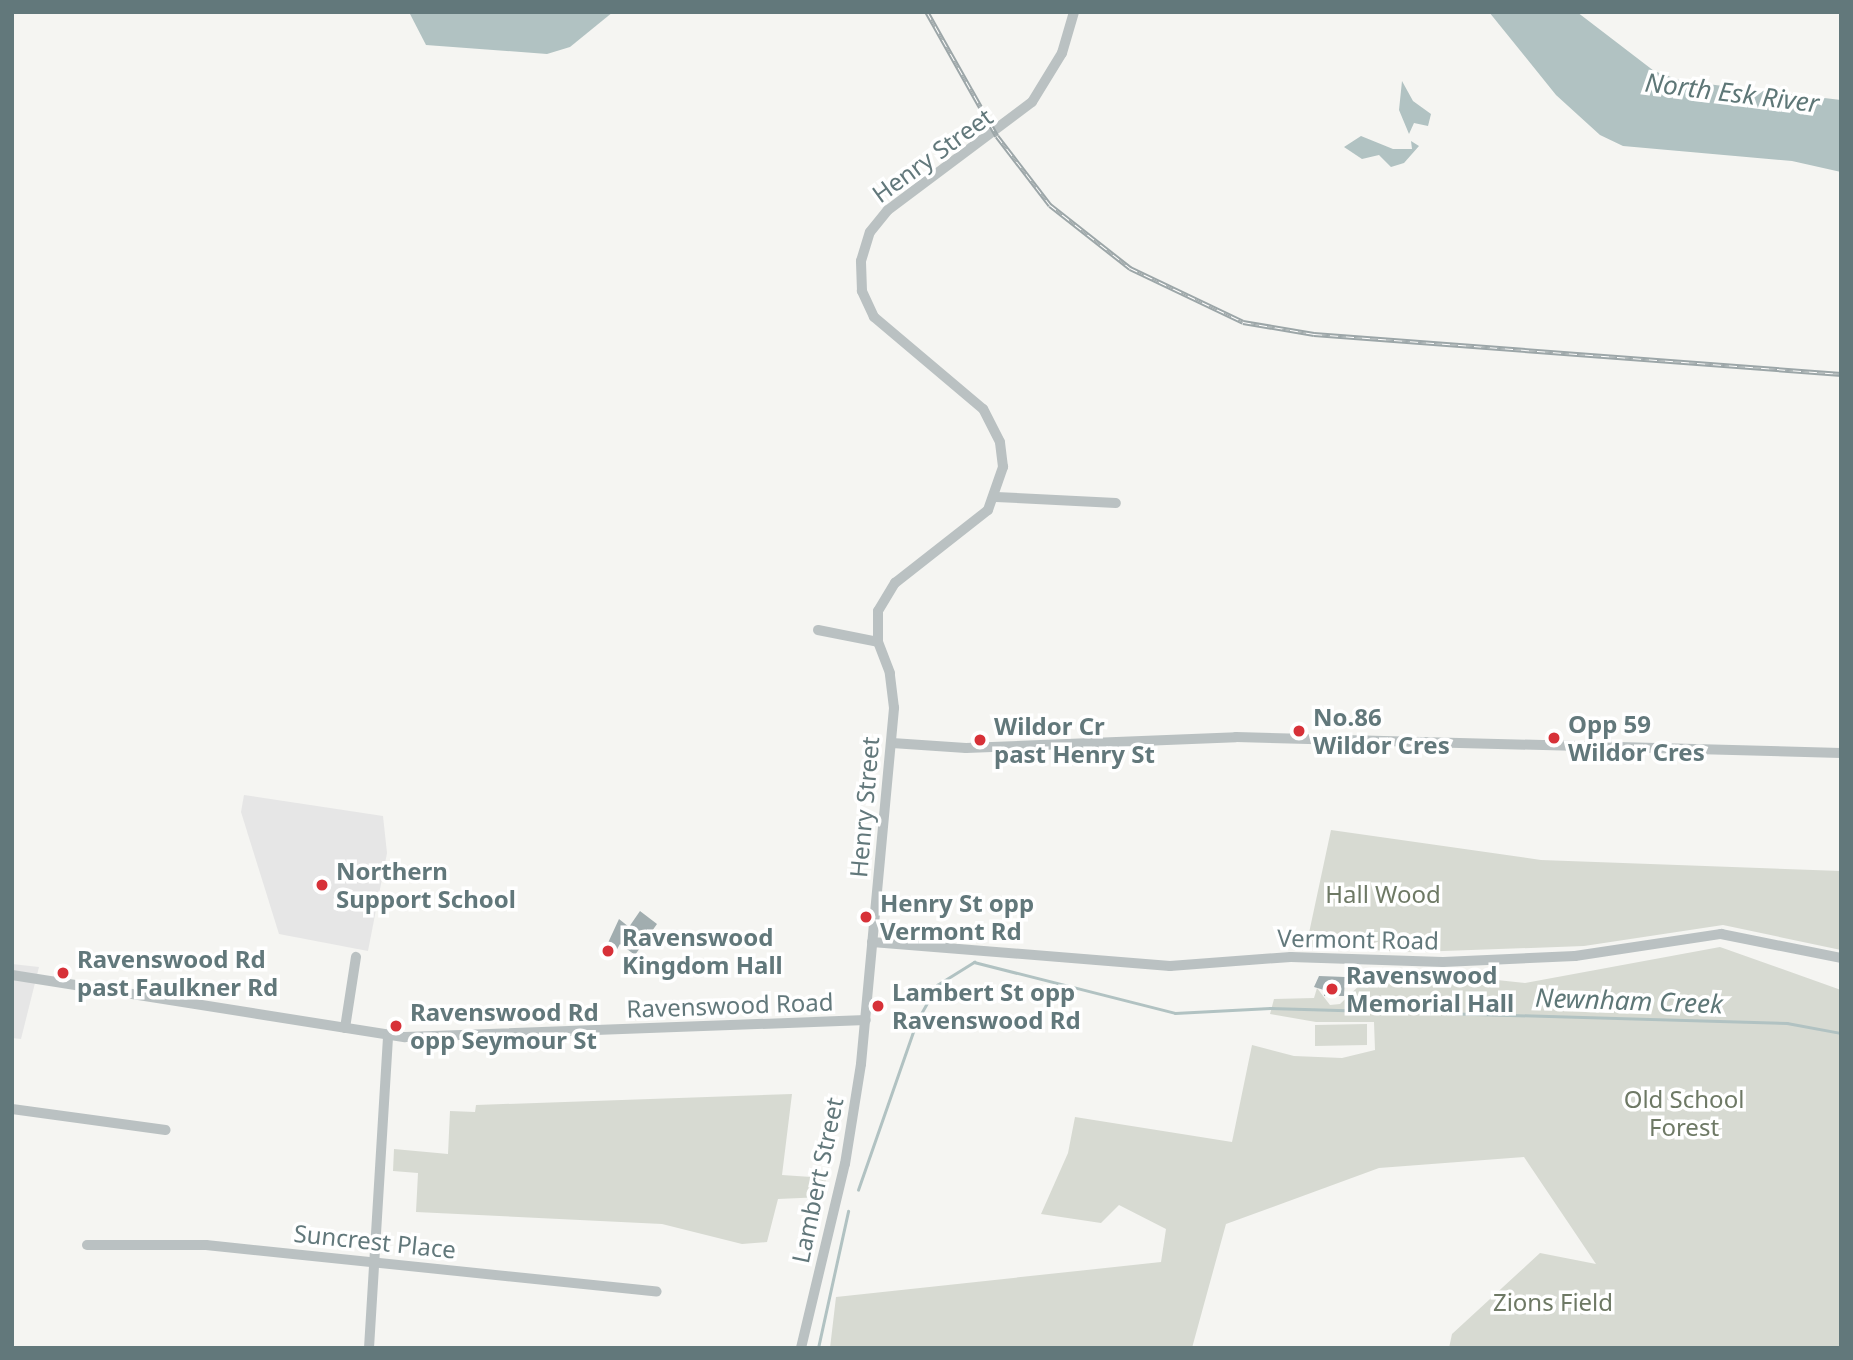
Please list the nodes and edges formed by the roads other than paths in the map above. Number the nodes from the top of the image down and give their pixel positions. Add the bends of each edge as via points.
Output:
1 (1074, 12) edge
2 (996, 497) junction
3 (1116, 503) dead end
4 (818, 630) dead end
5 (878, 642) junction
6 (891, 743) junction
7 (1841, 753) edge
8 (872, 942) junction
9 (356, 957) dead end
10 (1841, 958) edge
11 (12, 975) edge
12 (866, 1020) junction
13 (345, 1028) junction
14 (388, 1036) junction
15 (12, 1109) edge
16 (166, 1130) dead end
17 (88, 1245) dead end
18 (374, 1261) junction
19 (657, 1292) dead end
20 (369, 1348) edge
21 (801, 1348) edge

1 - 2 street, Henry Street via 1062,53 1032,103 888,210 870,232 861,261 862,291 874,317 990,419 1002,454
2 - 3 street
2 - 5 street, Henry Street via 974,524 888,592 876,622
4 - 5 street
5 - 6 street, Henry Street via 893,686
6 - 7 street via 966,748 1236,737
6 - 8 street, Henry Street
8 - 10 street, Vermont Road via 1170,966 1291,957 1443,962 1576,956 1721,934
8 - 12 street, Henry Street
9 - 13 street
11 - 13 street, Ravenswood Road
12 - 14 street, Ravenswood Road
12 - 21 street, Lambert Street via 845,1164
13 - 14 street, Ravenswood Road
14 - 18 street
15 - 16 street
17 - 18 street, Suncrest Place via 206,1245
18 - 19 street, Suncrest Place
18 - 20 street

